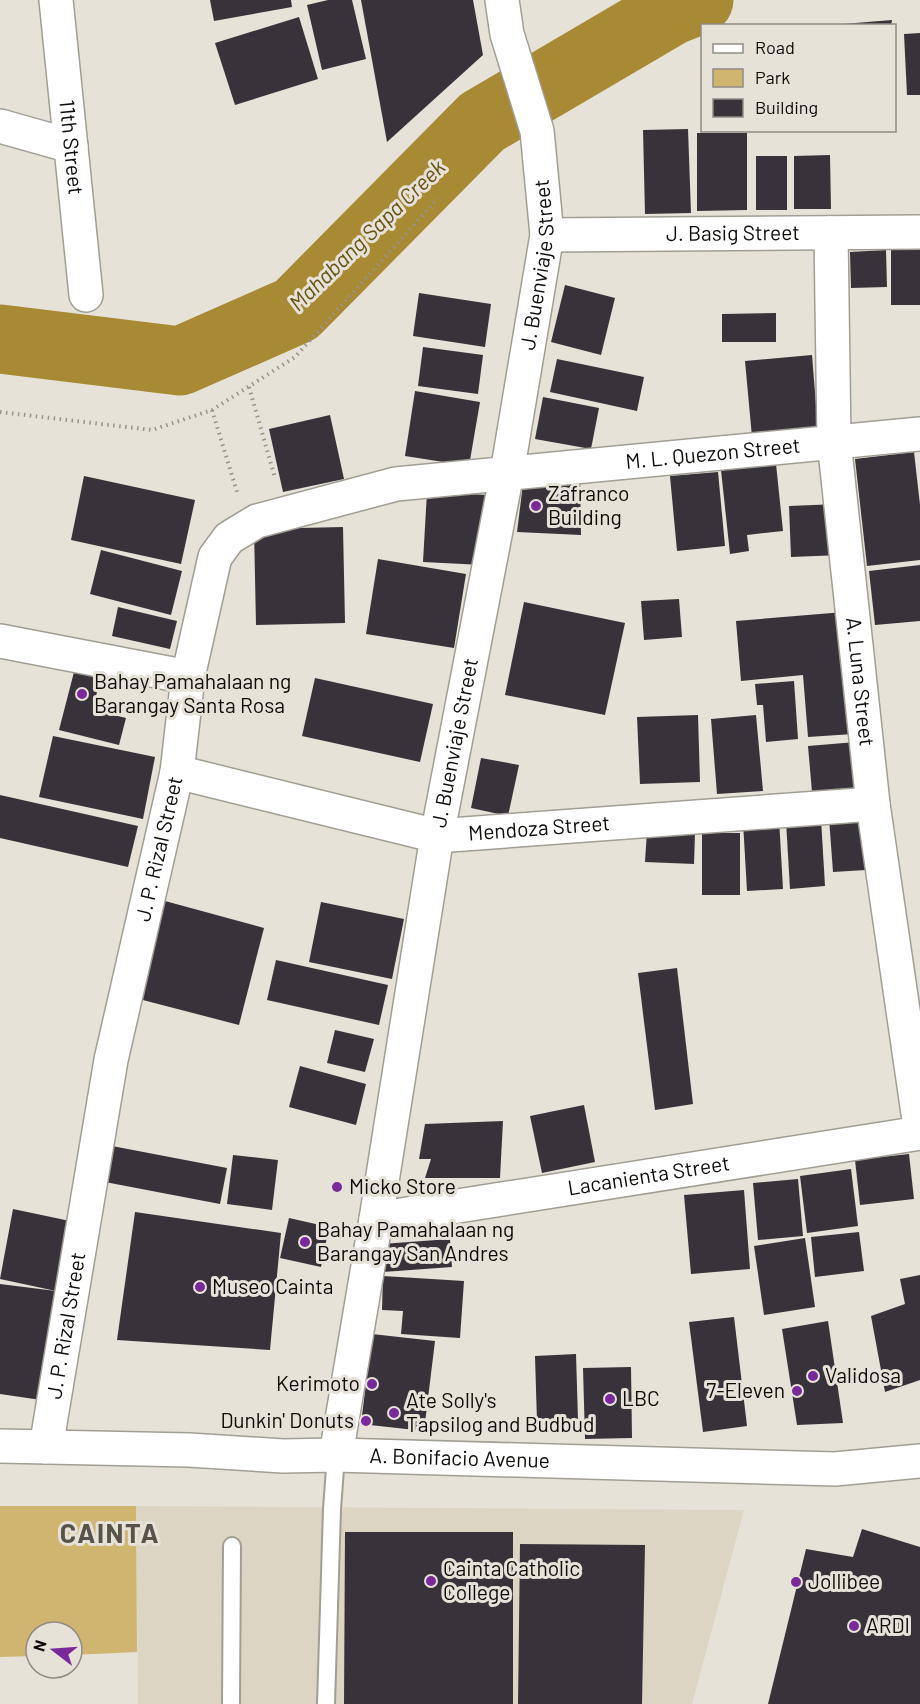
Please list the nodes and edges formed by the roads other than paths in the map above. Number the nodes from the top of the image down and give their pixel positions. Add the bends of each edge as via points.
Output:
1 (56, 0) edge
2 (502, 0) edge
3 (0, 126) edge
4 (71, 146) junction
5 (920, 232) edge
6 (831, 233) junction
7 (547, 235) junction
8 (86, 295) dead end
9 (920, 434) edge
10 (834, 441) junction
11 (507, 473) junction
12 (0, 641) edge
13 (188, 677) junction
14 (177, 772) junction
15 (873, 804) junction
16 (437, 836) junction
17 (920, 1127) edge
18 (920, 1133) edge
19 (376, 1219) junction
20 (0, 1446) edge
21 (46, 1447) junction
22 (336, 1455) junction
23 (920, 1461) edge
24 (232, 1545) dead end
25 (231, 1704) edge
26 (326, 1704) edge

1 - 4 street, 11th Street
2 - 7 street, J. Buenviaje Street via 507,34 537,131
3 - 4 street
4 - 8 street, 11th Street
5 - 6 street, J. Basig Street
6 - 7 street, J. Basig Street
6 - 10 street, A. Luna Street
7 - 11 street, J. Buenviaje Street
9 - 10 street, M. L. Quezon Street
10 - 11 street, M. L. Quezon Street
10 - 15 street, A. Luna Street
11 - 13 street, J. P. Rizal Street via 396,484 257,521 229,537 215,557
11 - 16 street, J. Buenviaje Street
12 - 13 street
13 - 14 street, J. P. Rizal Street
14 - 16 street, Mendoza Street
14 - 21 street, J. P. Rizal Street via 111,1060
15 - 16 street, Mendoza Street
15 - 17 street, A. Luna Street
16 - 19 street, J. Buenviaje Street
18 - 19 street, Lacanienta Street
19 - 22 street, J. Buenviaje Street
20 - 21 street, A. Bonifacio Avenue
21 - 22 street, A. Bonifacio Avenue
22 - 23 street, A. Bonifacio Avenue via 835,1470
22 - 26 lane
24 - 25 lane

